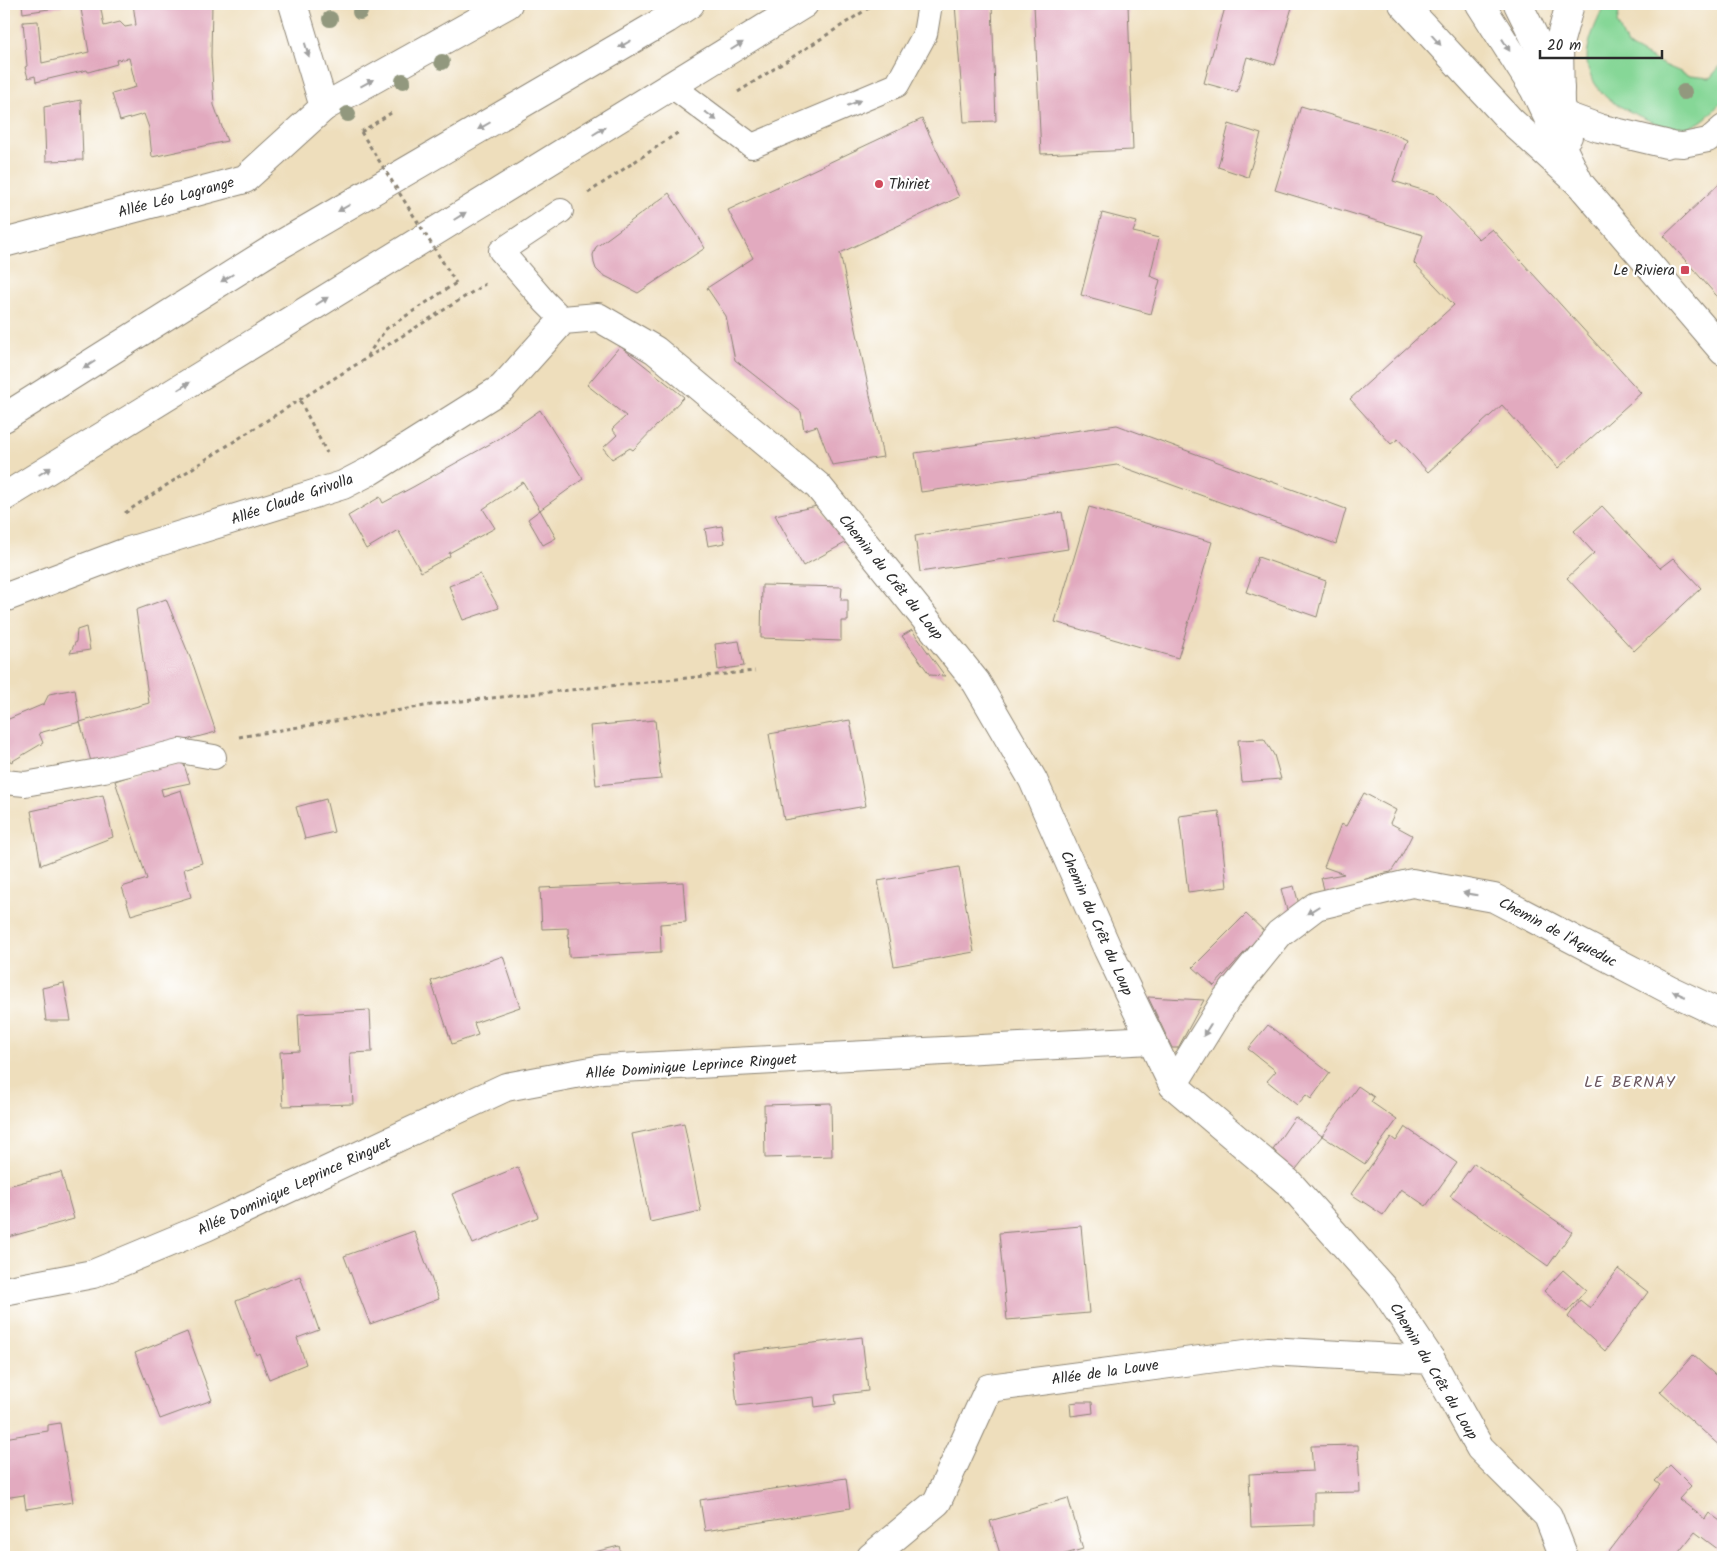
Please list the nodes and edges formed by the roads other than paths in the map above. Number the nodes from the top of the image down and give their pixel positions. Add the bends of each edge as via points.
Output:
1 (293, 4) edge
2 (508, 4) edge
3 (690, 4) edge
4 (814, 4) edge
5 (930, 4) edge
6 (1403, 4) edge
7 (1480, 4) edge
8 (1518, 4) edge
9 (1570, 4) edge
10 (794, 10) edge
11 (673, 11) edge
12 (672, 86) junction
13 (1560, 89) junction
14 (324, 107) junction
15 (1563, 115) junction
16 (1723, 128) edge
17 (1666, 144) joint
18 (1580, 184) junction
19 (561, 211) dead end
20 (4, 243) edge
21 (563, 320) junction
22 (1723, 351) edge
23 (4, 418) edge
24 (4, 497) edge
25 (4, 598) edge
26 (214, 757) dead end
27 (4, 782) edge
28 (1723, 1015) edge
29 (1151, 1040) junction
30 (1173, 1085) junction
31 (4, 1291) edge
32 (1431, 1360) junction
33 (871, 1557) edge
34 (1564, 1557) edge

1 -> 14 main road
14 -> 2 main road, Allée Léo Lagrange
3 - 11 main road
4 - 10 main road
12 -> 5 lane via 752,146 897,85 925,34
6 -> 18 main road via 1510,120
7 -> 18 main road via 1534,89
8 - 13 main road
9 - 13 main road via 1559,44
12 -> 10 main road
11 -> 23 main road via 268,252
24 -> 12 main road
13 - 15 main road
14 - 20 main road, Allée Léo Lagrange via 245,179
15 - 17 main road via 1599,128
15 - 18 main road
16 - 17 lane via 1708,140 1684,145
18 - 22 main road
19 - 21 lane via 500,250
21 - 25 main road, Allée Claude Grivolla via 502,388 343,485 126,552
21 - 29 main road, Chemin du Crêt du Loup via 598,316 654,350 818,486 976,682 1033,780
26 - 27 lane via 180,751 95,772 25,784
28 -> 30 main road, Chemin de l'Aqueduc via 1494,898 1412,883 1316,906 1279,934 1226,998
29 - 30 main road, Chemin du Crêt du Loup
29 - 31 main road, Allée Dominique Leprince Ringuet via 602,1069 506,1087 206,1227 93,1274
30 - 32 main road, Chemin du Crêt du Loup via 1290,1184 1383,1288
32 - 33 main road, Allée de la Louve via 1268,1351 989,1388 937,1502
32 - 34 main road, Chemin du Crêt du Loup via 1480,1448 1548,1516

